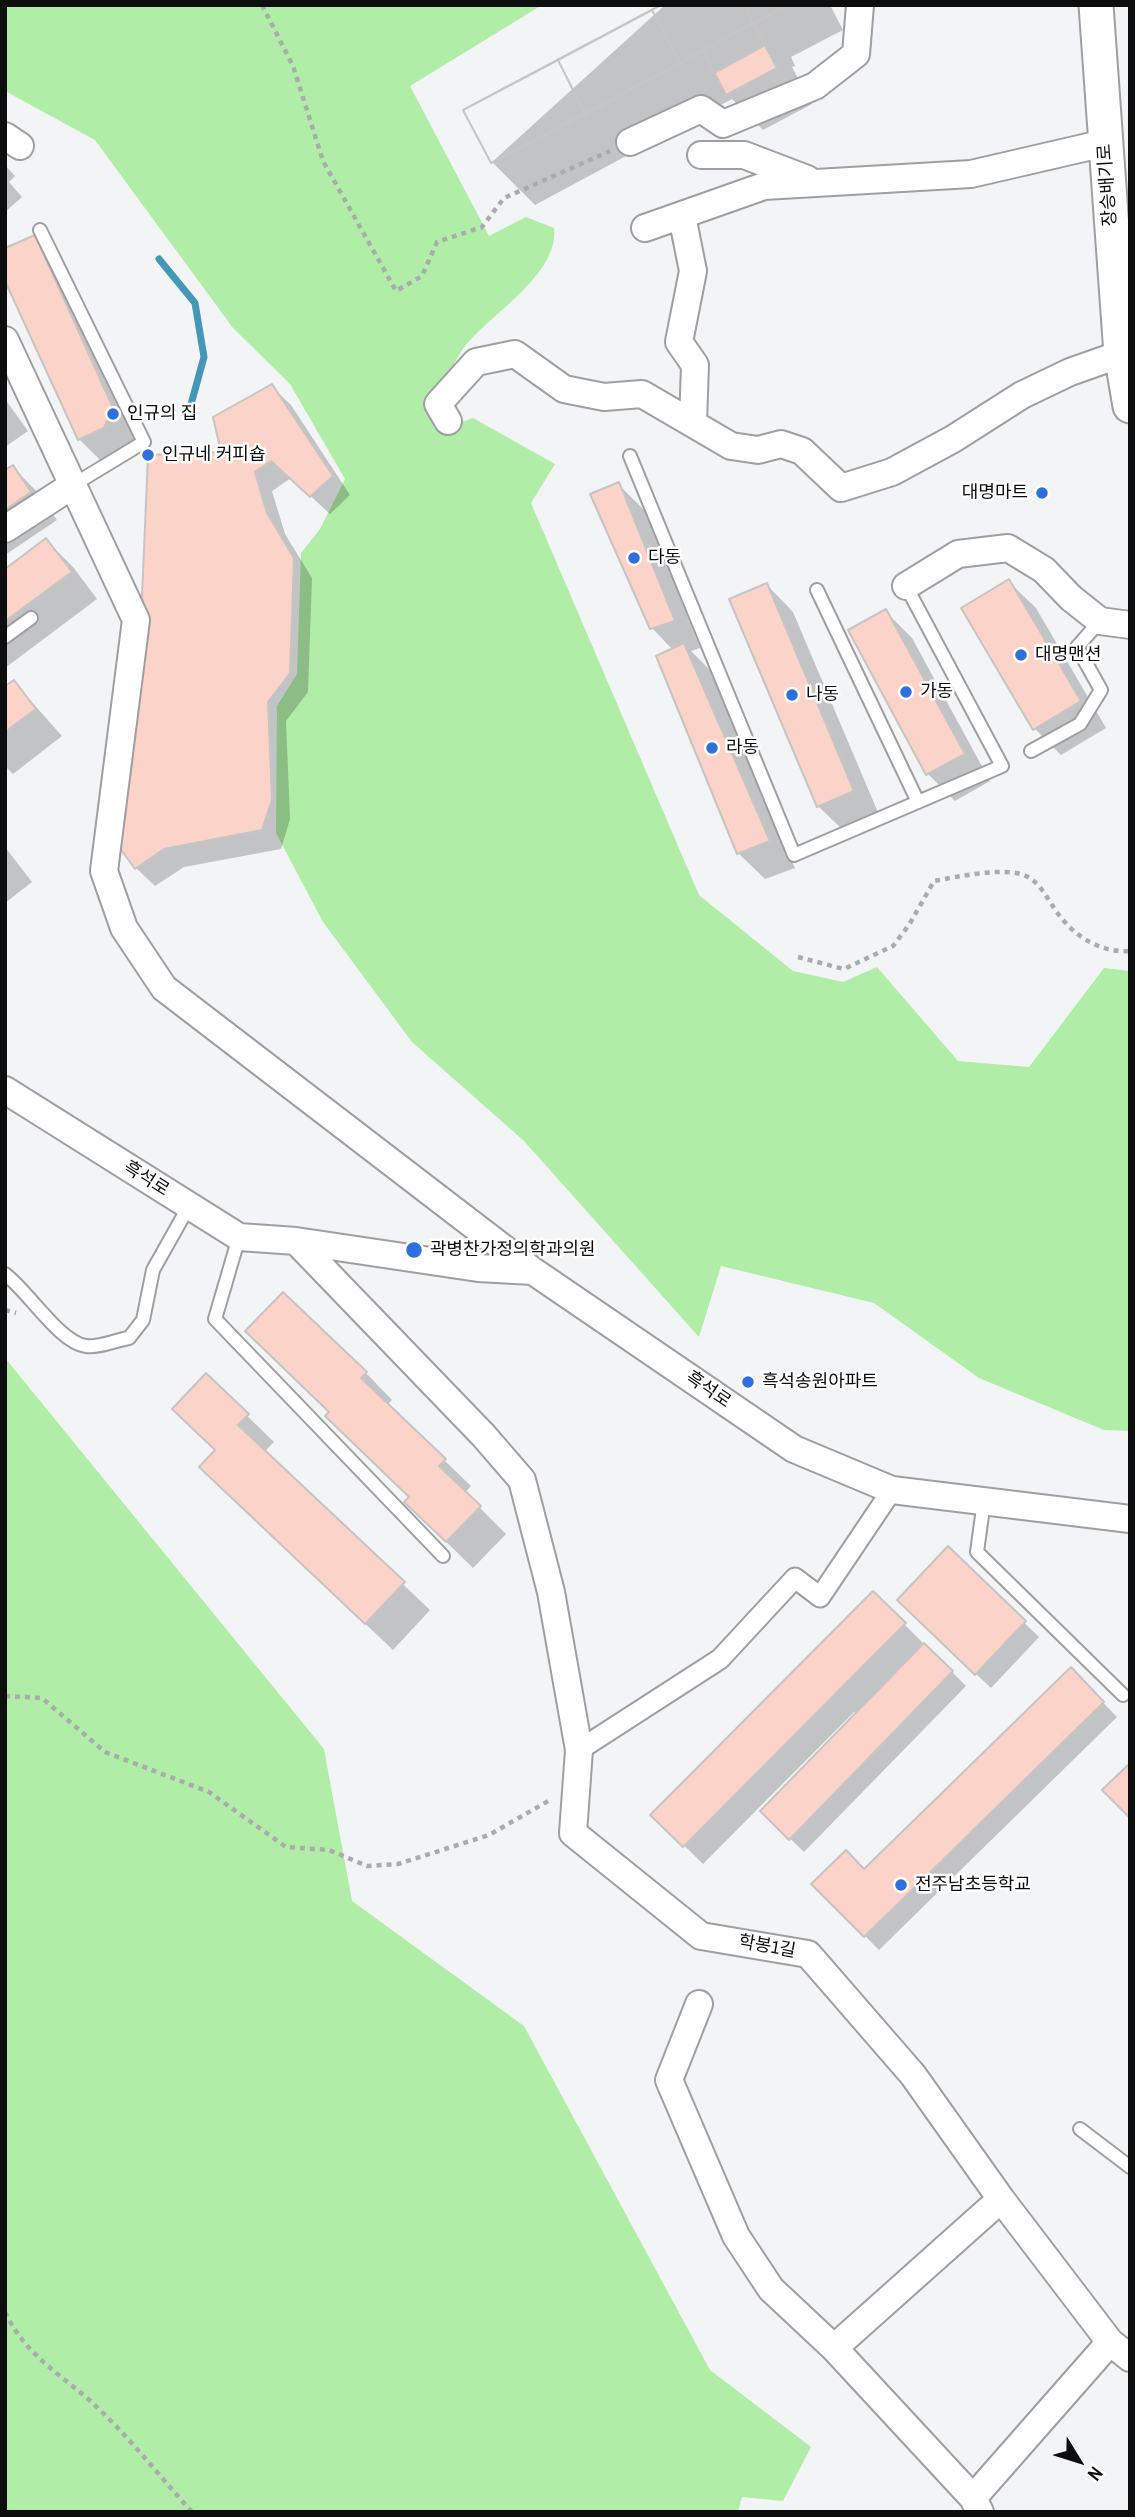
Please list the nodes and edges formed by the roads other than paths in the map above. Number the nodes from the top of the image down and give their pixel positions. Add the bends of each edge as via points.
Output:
1 (860, 5) edge
2 (1096, 5) edge
3 (630, 142) road end
4 (1105, 143) junction
5 (701, 155) dead end
6 (812, 181) junction
7 (682, 216) junction
8 (645, 228) dead end
9 (40, 230) dead end
10 (5, 340) edge
11 (1121, 354) junction
12 (1130, 406) edge
13 (448, 421) dead end
14 (694, 423) junction
15 (630, 456) dead end
16 (73, 485) junction
17 (5, 529) edge
18 (906, 586) joint
19 (817, 590) dead end
20 (31, 618) dead end
21 (1100, 621) junction
22 (1130, 625) edge
23 (5, 636) edge
24 (1031, 751) dead end
25 (918, 802) junction
26 (5, 1090) edge
27 (189, 1206) junction
28 (239, 1237) junction
29 (296, 1241) junction
30 (533, 1271) junction
31 (5, 1274) edge
32 (892, 1490) junction
33 (984, 1501) junction
34 (1130, 1519) edge
35 (443, 1556) dead end
36 (1123, 1695) dead end
37 (579, 1750) junction
38 (699, 2004) dead end
39 (1080, 2129) dead end
40 (1130, 2167) edge
41 (1001, 2199) junction
42 (834, 2348) junction
43 (1120, 2350) edge
44 (976, 2505) edge

1 - 3 street via 856,54 815,86 723,124 701,109
2 - 4 street, 장승배기로
4 - 6 street via 971,174 878,182
4 - 11 street, 장승배기로
5 - 6 street via 744,155
6 - 7 street via 764,186
7 - 8 street
7 - 14 street via 693,271 679,342 695,365
9 - 16 lane via 144,442
10 - 16 street
11 - 12 street, 장승배기로
11 - 14 street via 1022,395 892,472 841,488 802,451 782,444 758,450 731,446
13 - 14 street via 438,404 476,362 515,354 564,389 604,397 642,394
15 - 25 lane via 794,855
16 - 17 street
16 - 30 street via 136,620 104,872 124,928 164,988
18 - 21 street via 958,554 1008,548 1044,570
18 - 25 lane via 1002,766
19 - 25 lane
20 - 23 lane
21 - 22 street
21 - 24 lane via 1076,647 1101,690 1080,724
26 - 27 street, 흑석로
27 - 28 street, 흑석로
27 - 31 lane via 153,1270 143,1320 129,1338 86,1346 68,1339
28 - 29 street, 흑석로
28 - 35 lane via 215,1319
29 - 30 street, 흑석로 via 478,1268
29 - 37 street, 학봉1길 via 522,1480 551,1592
30 - 32 street, 흑석로 via 794,1449
32 - 33 street, 흑석로
32 - 37 street via 820,1597 795,1578 720,1659
33 - 34 street, 흑석로
33 - 36 lane via 977,1552
37 - 41 street, 학봉1길 via 573,1833 701,1936 807,1954 913,2075
38 - 42 street via 669,2080 736,2236 771,2289
39 - 40 lane
41 - 42 street
41 - 43 street, 학봉1길
42 - 44 street
43 - 44 street

